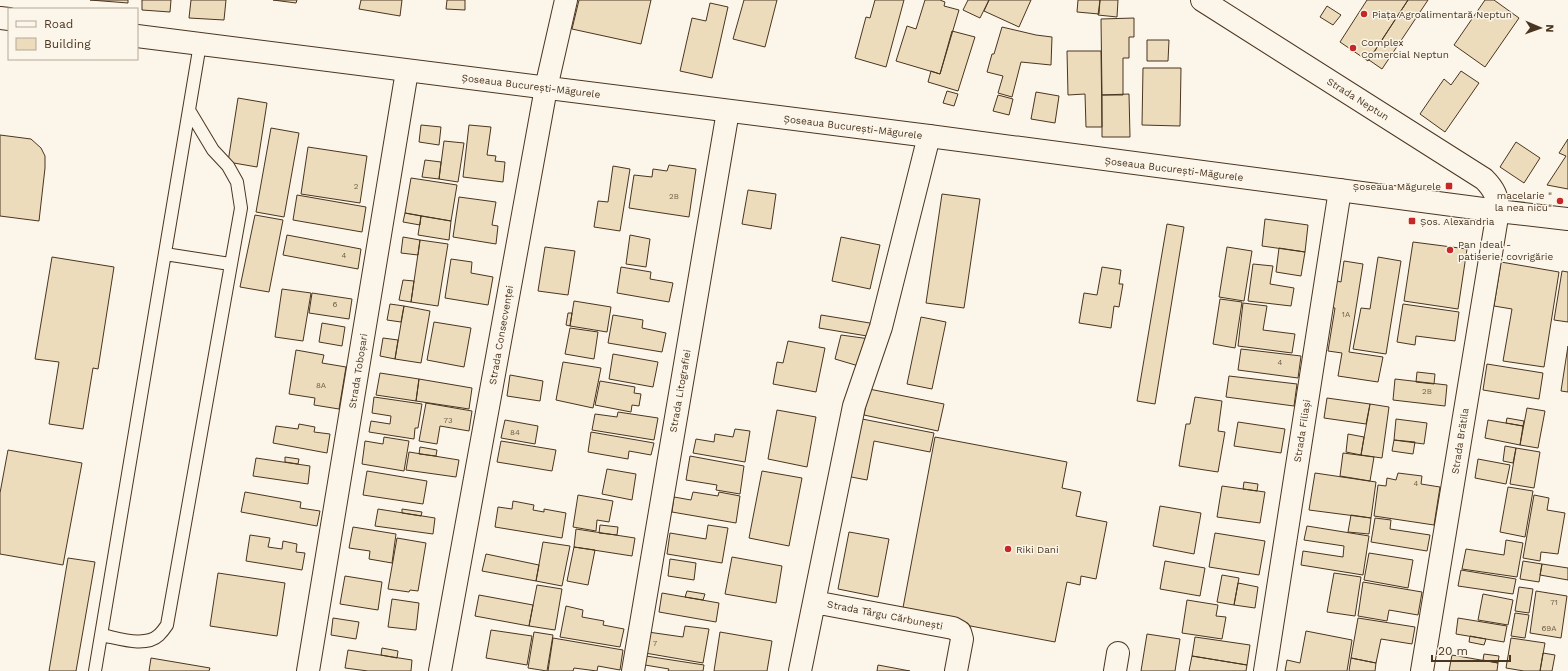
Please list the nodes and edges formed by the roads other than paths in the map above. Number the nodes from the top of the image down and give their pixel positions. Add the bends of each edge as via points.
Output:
1 (566, 0) edge
2 (1202, 0) edge
3 (138, 36) edge
4 (200, 44) junction
5 (407, 71) junction
6 (546, 88) junction
7 (189, 110) junction
8 (728, 111) junction
9 (929, 136) junction
10 (1340, 190) junction
11 (1498, 211) junction
12 (1568, 219) edge
13 (165, 254) junction
14 (230, 264) junction
15 (814, 602) junction
16 (101, 635) junction
17 (95, 671) edge
18 (308, 671) edge
19 (440, 671) edge
20 (633, 671) edge
21 (800, 671) edge
22 (956, 671) edge
23 (1265, 671) edge
24 (1422, 671) edge

1 - 6 street, Strada Consecvenței
2 - 11 street, Strada Neptun via 1484,179 1493,187 1498,199
3 - 4 street, Șoseaua București-Măgurele
4 - 5 street, Șoseaua București-Măgurele
4 - 7 lane
5 - 6 street, Șoseaua București-Măgurele
5 - 18 street, Strada Toboșari
6 - 8 street, Șoseaua București-Măgurele
6 - 19 street, Strada Consecvenței
7 - 13 lane
7 - 14 lane via 213,150 228,166 237,182 241,208
8 - 9 street, Șoseaua București-Măgurele
8 - 20 street, Strada Litografiei
9 - 10 street, Șoseaua București-Măgurele
9 - 15 street via 881,327 854,406
10 - 11 street, Șoseaua București-Măgurele
10 - 23 street, Strada Filiași
11 - 12 street, Șoseaua București-Măgurele
11 - 24 street, Strada Brătila
13 - 14 lane
13 - 16 lane
14 - 16 lane via 167,625 159,635 139,641
15 - 21 street, Strada Târgu Cărbunești
15 - 22 street, Strada Târgu Cărbunești via 956,630 960,632 962,640
16 - 17 lane

